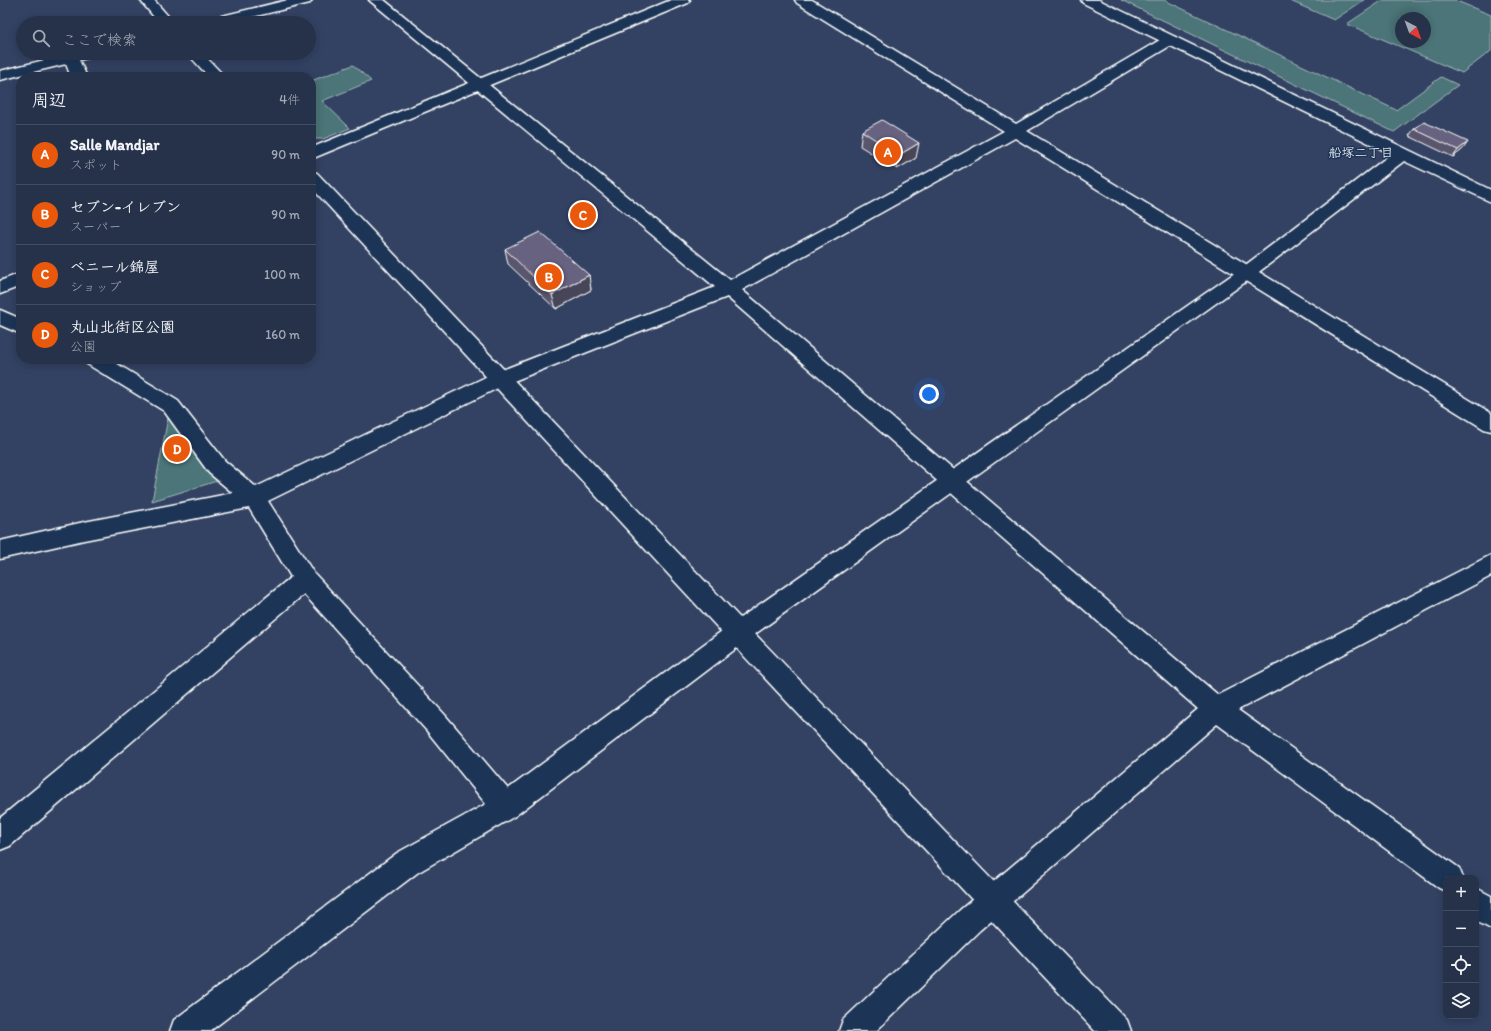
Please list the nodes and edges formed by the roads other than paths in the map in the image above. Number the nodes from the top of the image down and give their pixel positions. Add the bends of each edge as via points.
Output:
1 (147, 0) edge
2 (305, 0) edge
3 (376, 0) edge
4 (683, 0) edge
5 (802, 0) edge
6 (1088, 0) edge
7 (161, 16) edge
8 (239, 16) edge
9 (1170, 40) junction
10 (63, 60) edge
11 (72, 60) edge
12 (201, 60) edge
13 (77, 72) edge
14 (212, 72) edge
15 (0, 76) edge
16 (479, 84) junction
17 (1015, 131) junction
18 (316, 152) edge
19 (1402, 154) junction
20 (316, 182) edge
21 (1491, 197) edge
22 (1245, 274) junction
23 (16, 281) edge
24 (0, 288) edge
25 (729, 289) junction
26 (0, 317) edge
27 (16, 325) edge
28 (102, 364) edge
29 (499, 379) junction
30 (1491, 424) edge
31 (951, 481) junction
32 (254, 498) junction
33 (0, 550) edge
34 (1491, 565) edge
35 (305, 579) junction
36 (738, 633) junction
37 (1216, 709) junction
38 (506, 807) junction
39 (0, 836) edge
40 (1445, 875) edge
41 (994, 901) junction
42 (1479, 905) edge
43 (1491, 915) edge
44 (185, 1031) edge
45 (854, 1031) edge
46 (1116, 1031) edge

1 - 7 street
2 - 8 street
3 - 16 street
4 - 16 street
5 - 17 street
6 - 9 street
9 - 17 street
9 - 19 street
10 - 15 street
11 - 13 street
12 - 14 street
16 - 18 street
16 - 25 street
17 - 22 street
17 - 25 street
19 - 21 street
19 - 22 street
20 - 29 street
22 - 30 street
22 - 31 street
23 - 24 street
25 - 29 street
25 - 31 street
26 - 27 street
28 - 32 street via 170,406 217,467
29 - 32 street
29 - 36 street
31 - 36 street
31 - 37 street
32 - 33 street
32 - 35 street
34 - 37 street
35 - 38 street via 436,723
35 - 39 street
36 - 38 street
36 - 41 street
37 - 40 street
37 - 41 street
38 - 44 street via 406,863
41 - 45 street via 970,920
41 - 46 street
42 - 43 street

